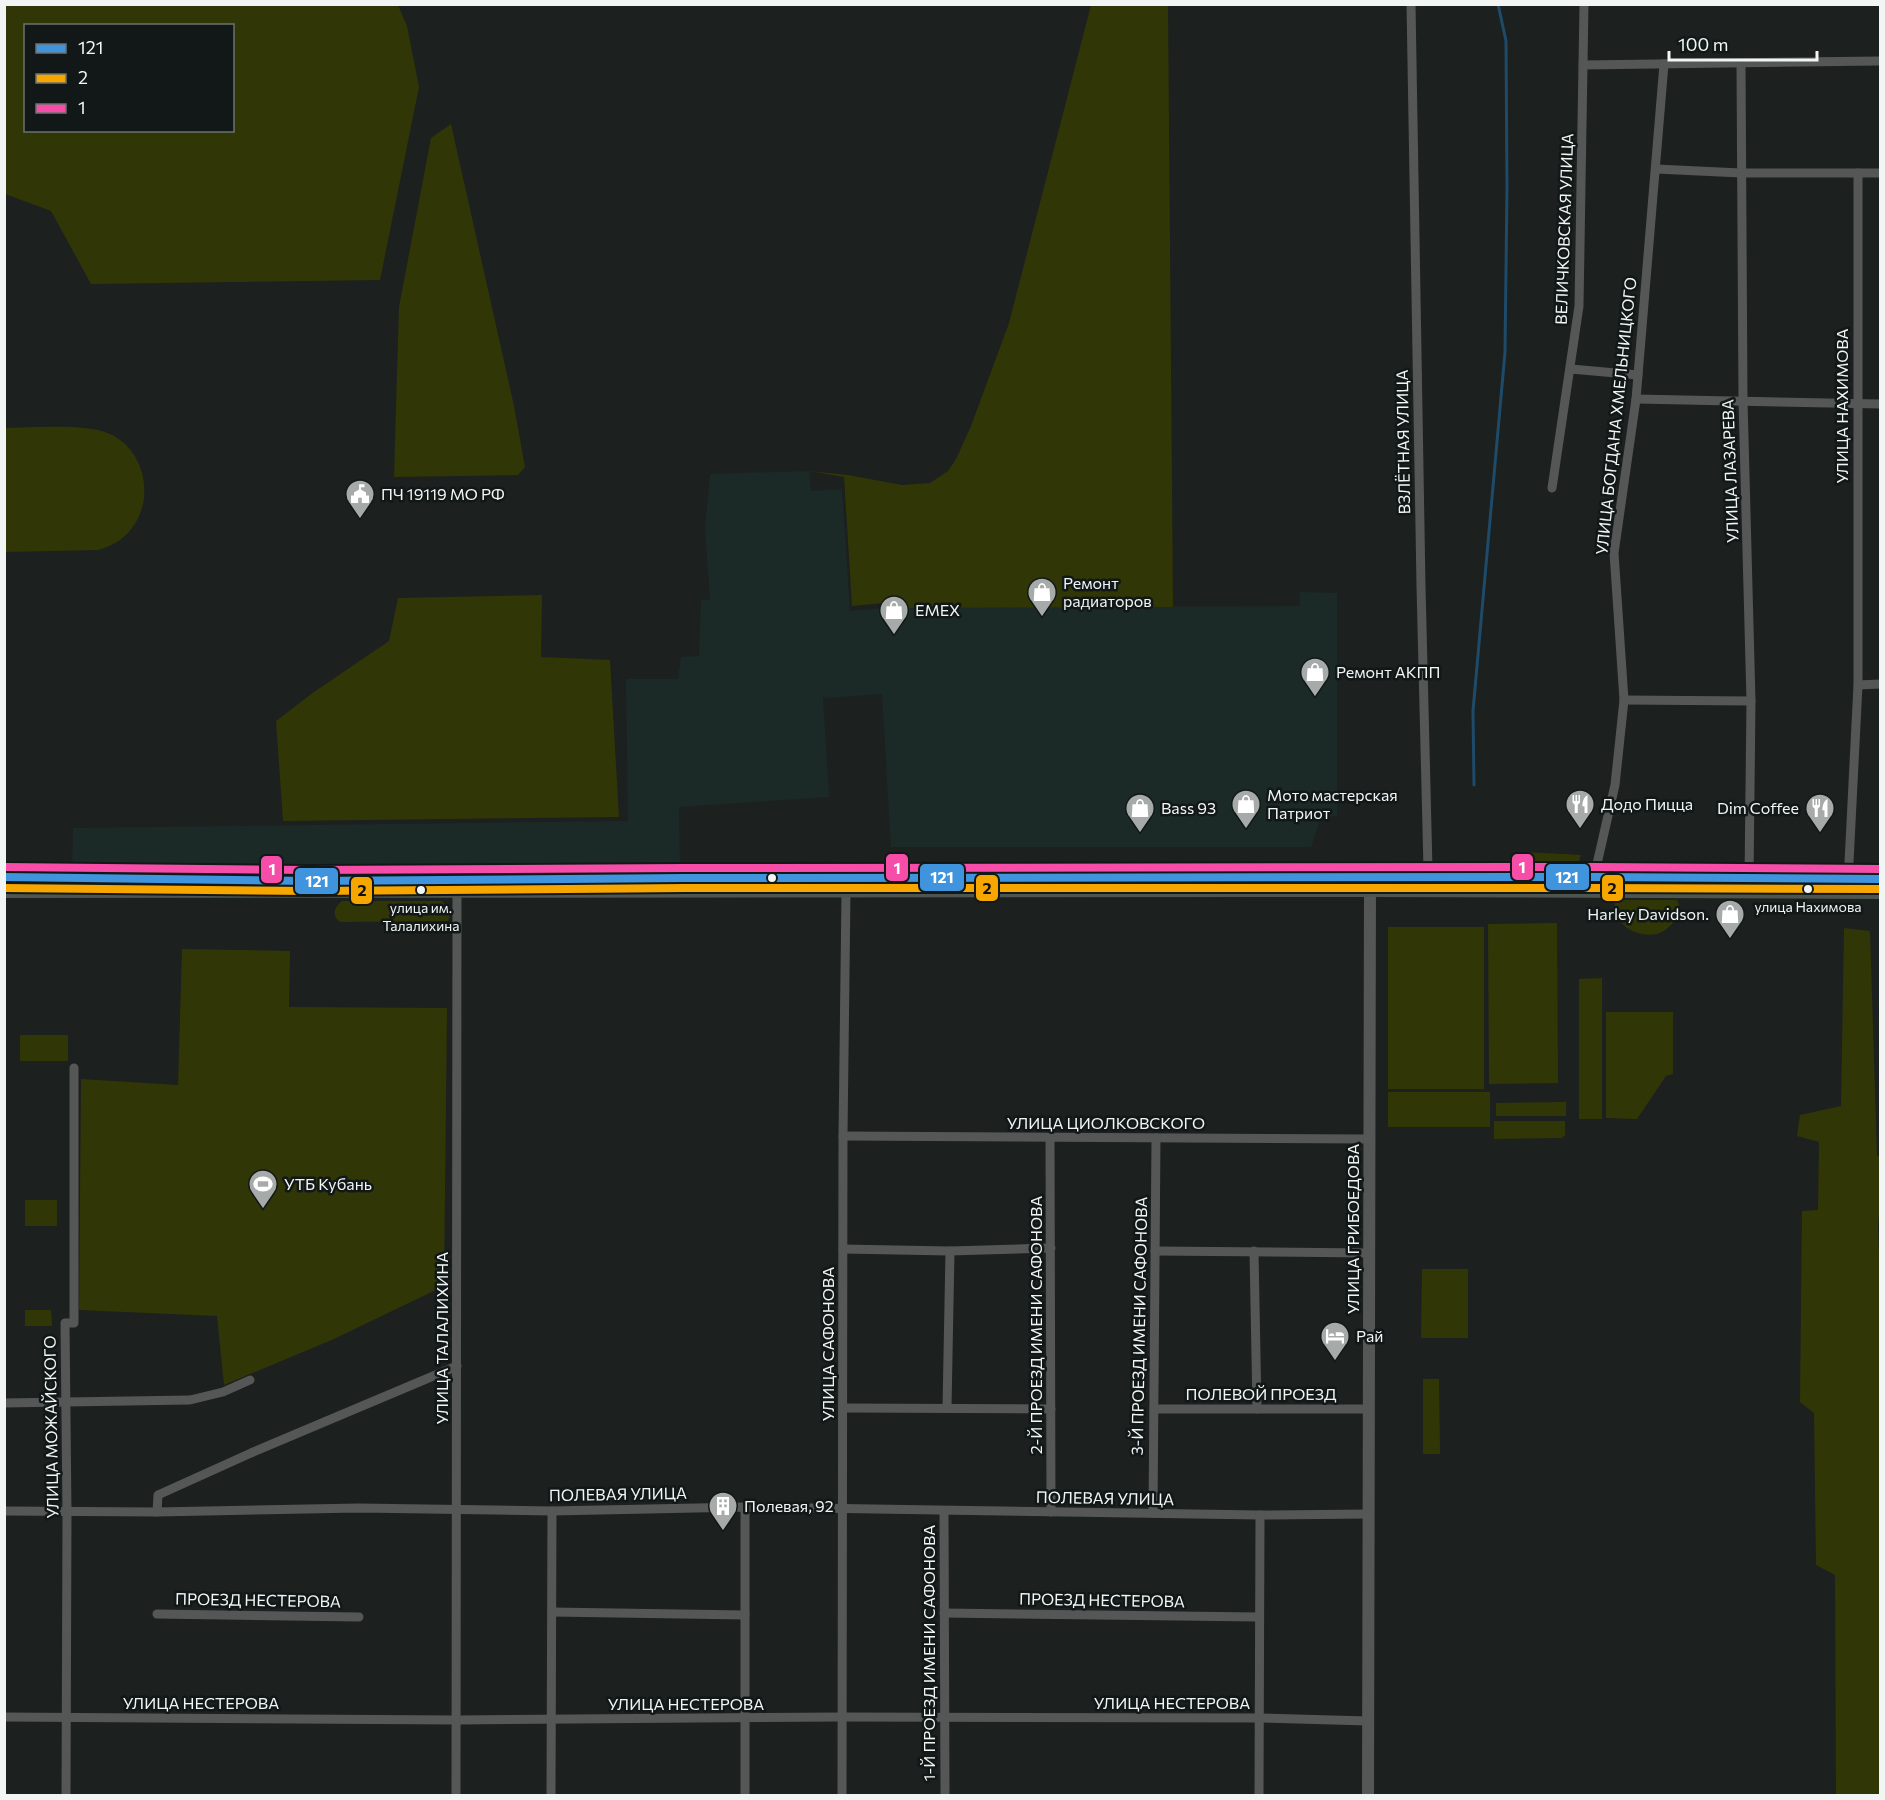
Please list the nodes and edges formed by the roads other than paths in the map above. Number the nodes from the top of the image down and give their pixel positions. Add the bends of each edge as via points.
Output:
1 (1411, 4) edge
2 (1584, 4) edge
3 (1881, 61) edge
4 (1741, 63) junction
5 (1664, 64) junction
6 (1583, 65) junction
7 (1656, 170) junction
8 (1741, 173) junction
9 (1858, 173) junction
10 (1881, 173) edge
11 (1571, 369) junction
12 (1638, 375) junction
13 (1636, 399) junction
14 (1743, 400) junction
15 (1857, 404) junction
16 (1881, 404) edge
17 (1552, 488) dead end
18 (1881, 684) edge
19 (1858, 685) junction
20 (1624, 700) junction
21 (1751, 701) junction
22 (4, 877) edge
23 (1594, 877) junction
24 (1426, 878) junction
25 (1749, 879) junction
26 (1881, 879) edge
27 (1370, 884) junction
28 (1848, 885) junction
29 (457, 886) junction
30 (4, 891) edge
31 (846, 892) junction
32 (1881, 892) edge
33 (74, 1068) dead end
34 (843, 1136) junction
35 (1050, 1138) junction
36 (1156, 1138) junction
37 (1369, 1139) junction
38 (1051, 1248) junction
39 (843, 1249) junction
40 (950, 1251) junction
41 (1155, 1251) junction
42 (1254, 1251) junction
43 (1369, 1253) junction
44 (457, 1366) junction
45 (250, 1380) dead end
46 (4, 1403) edge
47 (66, 1403) junction
48 (843, 1408) junction
49 (947, 1408) junction
50 (1154, 1409) junction
51 (1257, 1409) junction
52 (1369, 1409) junction
53 (1051, 1410) junction
54 (745, 1507) junction
55 (457, 1508) junction
56 (843, 1509) junction
57 (4, 1511) edge
58 (552, 1511) junction
59 (944, 1511) junction
60 (157, 1512) junction
61 (1051, 1512) junction
62 (67, 1513) junction
63 (1153, 1513) junction
64 (1369, 1514) junction
65 (1260, 1515) junction
66 (552, 1612) junction
67 (944, 1612) junction
68 (157, 1614) dead end
69 (745, 1615) junction
70 (358, 1617) dead end
71 (1259, 1617) junction
72 (66, 1716) junction
73 (4, 1717) edge
74 (842, 1717) junction
75 (944, 1718) junction
76 (1259, 1718) junction
77 (552, 1719) junction
78 (745, 1719) junction
79 (457, 1720) junction
80 (1368, 1722) junction
81 (66, 1796) edge
82 (456, 1796) edge
83 (551, 1796) edge
84 (745, 1796) edge
85 (842, 1796) edge
86 (945, 1796) edge
87 (1259, 1796) edge
88 (1368, 1796) edge

1 - 24 street, ВЗЛЁТНАЯ УЛИЦА
2 - 6 street, ВЕЛИЧКОВСКАЯ УЛИЦА
3 - 4 street
4 - 5 street
4 - 8 street, УЛИЦА ЛАЗАРЕВА
5 - 6 street
5 - 7 street, УЛИЦА БОГДАНА ХМЕЛЬНИЦКОГО
6 - 11 street, ВЕЛИЧКОВСКАЯ УЛИЦА via 1579,306
7 - 8 street
7 - 12 street, УЛИЦА БОГДАНА ХМЕЛЬНИЦКОГО
8 - 9 street
8 - 14 street, УЛИЦА ЛАЗАРЕВА
9 - 10 street
9 - 15 street, УЛИЦА НАХИМОВА
11 - 12 street
11 - 17 street, ВЕЛИЧКОВСКАЯ УЛИЦА
12 - 13 street, УЛИЦА БОГДАНА ХМЕЛЬНИЦКОГО
13 - 14 street
13 - 20 street, УЛИЦА БОГДАНА ХМЕЛЬНИЦКОГО via 1614,553
14 - 15 street
14 - 21 street, УЛИЦА ЛАЗАРЕВА
15 - 16 street
15 - 19 street, УЛИЦА НАХИМОВА
18 - 19 street
19 - 28 street, УЛИЦА НАХИМОВА
20 - 21 street
20 - 23 street, УЛИЦА БОГДАНА ХМЕЛЬНИЦКОГО via 1615,785
21 - 25 street, УЛИЦА ЛАЗАРЕВА
22 - 29 main road
23 - 24 main road
23 - 25 main road
24 - 27 main road
25 - 28 main road
26 - 28 main road
27 - 28 main road
27 - 29 main road via 686,878
27 - 31 main road
27 - 37 street, УЛИЦА ГРИБОЕДОВА
28 - 32 main road
29 - 30 main road
29 - 31 main road
29 - 44 street, УЛИЦА ТАЛАЛИХИНА
31 - 34 street, УЛИЦА САФОНОВА
33 - 47 street, УЛИЦА МОЖАЙСКОГО via 74,1323 65,1323
34 - 35 street, УЛИЦА ЦИОЛКОВСКОГО
34 - 39 street, УЛИЦА САФОНОВА
35 - 36 street, УЛИЦА ЦИОЛКОВСКОГО
35 - 38 street, 2-Й ПРОЕЗД ИМЕНИ САФОНОВА
36 - 37 street, УЛИЦА ЦИОЛКОВСКОГО
36 - 41 street, 3-Й ПРОЕЗД ИМЕНИ САФОНОВА
37 - 43 street, УЛИЦА ГРИБОЕДОВА
38 - 40 street
38 - 53 street, 2-Й ПРОЕЗД ИМЕНИ САФОНОВА
39 - 40 street
39 - 48 street, УЛИЦА САФОНОВА
40 - 49 street
41 - 42 street
41 - 50 street, 3-Й ПРОЕЗД ИМЕНИ САФОНОВА
42 - 43 street
42 - 51 street
43 - 52 street, УЛИЦА ГРИБОЕДОВА
44 - 55 street, УЛИЦА ТАЛАЛИХИНА
44 - 60 street via 158,1495
45 - 47 street via 190,1400
46 - 47 street
47 - 62 street, УЛИЦА МОЖАЙСКОГО
48 - 49 street
48 - 56 street, УЛИЦА САФОНОВА
49 - 53 street
50 - 51 street, ПОЛЕВОЙ ПРОЕЗД
50 - 63 street, 3-Й ПРОЕЗД ИМЕНИ САФОНОВА
51 - 52 street, ПОЛЕВОЙ ПРОЕЗД
52 - 64 street, УЛИЦА ГРИБОЕДОВА
53 - 61 street, 2-Й ПРОЕЗД ИМЕНИ САФОНОВА
54 - 56 street, ПОЛЕВАЯ УЛИЦА
54 - 58 street, ПОЛЕВАЯ УЛИЦА
54 - 69 street
55 - 58 street, ПОЛЕВАЯ УЛИЦА
55 - 60 street, ПОЛЕВАЯ УЛИЦА
55 - 79 street, УЛИЦА ТАЛАЛИХИНА
56 - 59 street, ПОЛЕВАЯ УЛИЦА
56 - 74 street, УЛИЦА САФОНОВА
57 - 62 street, ПОЛЕВАЯ УЛИЦА
58 - 66 street
59 - 61 street, ПОЛЕВАЯ УЛИЦА
59 - 67 street, 1-Й ПРОЕЗД ИМЕНИ САФОНОВА
60 - 62 street, ПОЛЕВАЯ УЛИЦА
61 - 63 street, ПОЛЕВАЯ УЛИЦА
62 - 72 street, УЛИЦА МОЖАЙСКОГО
63 - 65 street, ПОЛЕВАЯ УЛИЦА
64 - 65 street, ПОЛЕВАЯ УЛИЦА
64 - 80 street, УЛИЦА ГРИБОЕДОВА
65 - 71 street
66 - 69 street
66 - 77 street
67 - 71 street, ПРОЕЗД НЕСТЕРОВА
67 - 75 street, 1-Й ПРОЕЗД ИМЕНИ САФОНОВА
68 - 70 street, ПРОЕЗД НЕСТЕРОВА
69 - 78 street
71 - 76 street
72 - 73 street, УЛИЦА НЕСТЕРОВА
72 - 79 street, УЛИЦА НЕСТЕРОВА
72 - 81 street, УЛИЦА МОЖАЙСКОГО
74 - 75 street, УЛИЦА НЕСТЕРОВА
74 - 78 street, УЛИЦА НЕСТЕРОВА
74 - 85 street, УЛИЦА САФОНОВА
75 - 76 street, УЛИЦА НЕСТЕРОВА
75 - 86 street, 1-Й ПРОЕЗД ИМЕНИ САФОНОВА
76 - 80 street, УЛИЦА НЕСТЕРОВА
76 - 87 street
77 - 78 street, УЛИЦА НЕСТЕРОВА
77 - 79 street, УЛИЦА НЕСТЕРОВА
77 - 83 street
78 - 84 street
79 - 82 street, УЛИЦА ТАЛАЛИХИНА
80 - 88 street, УЛИЦА ГРИБОЕДОВА

